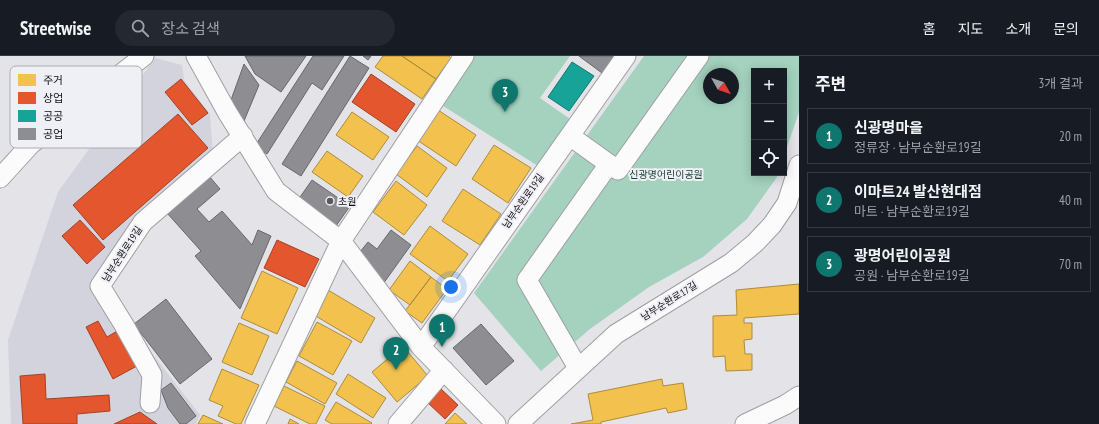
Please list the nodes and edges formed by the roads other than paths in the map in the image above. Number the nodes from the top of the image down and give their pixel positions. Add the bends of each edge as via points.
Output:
1 (144, 56) edge
2 (196, 56) edge
3 (464, 56) edge
4 (626, 56) edge
5 (699, 56) edge
6 (131, 66) edge
7 (243, 136) junction
8 (570, 136) junction
9 (28, 148) edge
10 (609, 164) junction
11 (799, 165) edge
12 (0, 178) edge
13 (341, 241) junction
14 (421, 347) junction
15 (578, 368) junction
16 (444, 370) junction
17 (799, 396) edge
18 (150, 403) dead end
19 (254, 424) edge
20 (398, 424) edge
21 (496, 424) edge
22 (518, 424) edge
23 (745, 424) edge

1 - 6 street
2 - 7 street
3 - 13 street
4 - 8 street, 남부순환로19길
5 - 10 street via 618,170
7 - 13 street via 276,191
7 - 18 street, 남부순환로19길 via 143,222 100,286 152,375
8 - 10 street
8 - 14 street, 남부순환로19길
9 - 12 street
10 - 15 street via 527,280
11 - 15 street, 남부순환로17길 via 787,203 772,225 755,243 731,263 616,334
13 - 14 street
13 - 19 street
14 - 16 street
15 - 22 street, 남부순환로17길
16 - 20 street
16 - 21 street
17 - 23 street

